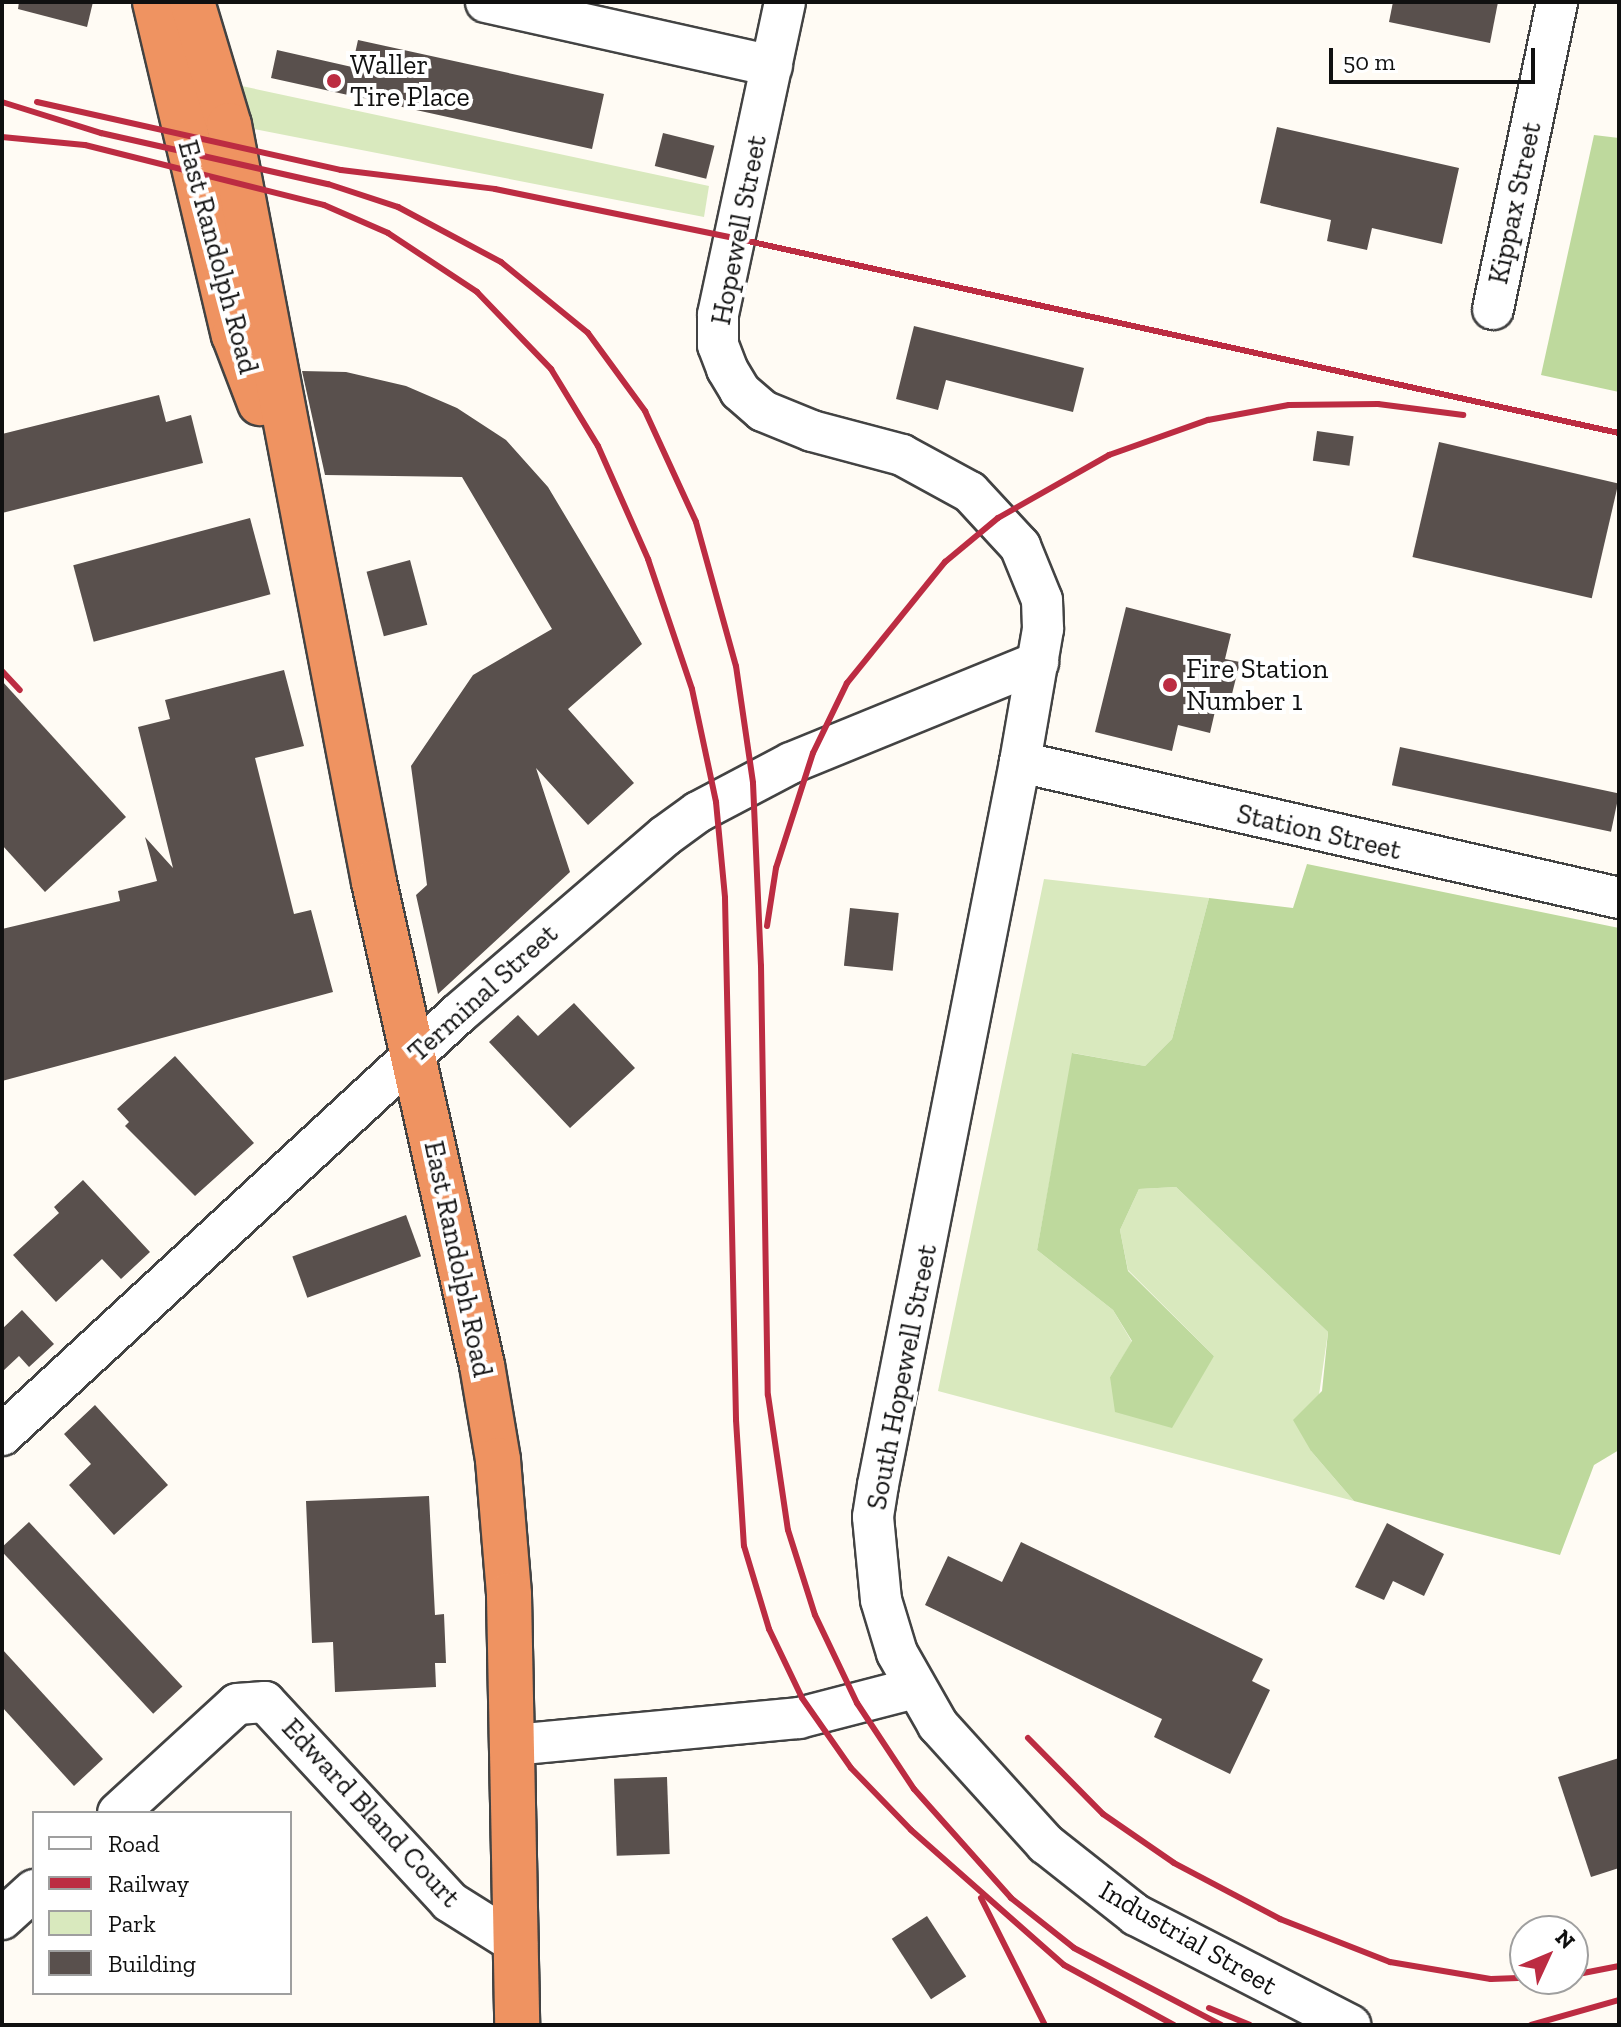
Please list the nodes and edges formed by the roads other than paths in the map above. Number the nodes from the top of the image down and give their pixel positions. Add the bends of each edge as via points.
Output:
1 (155, 2) edge
2 (192, 2) edge
3 (486, 2) edge
4 (785, 2) edge
5 (1557, 2) edge
6 (772, 66) junction
7 (1493, 309) dead end
8 (299, 506) junction
9 (1038, 662) junction
10 (1020, 762) junction
11 (1619, 898) edge
12 (413, 1056) junction
13 (2, 1435) edge
14 (915, 1688) junction
15 (513, 1745) junction
16 (120, 1811) edge
17 (32, 1892) edge
18 (2, 1919) edge
19 (517, 1944) junction
20 (517, 2025) edge
21 (1350, 2025) edge

1 - 8 highway, East Randolph Road via 234,335
2 - 8 highway, East Randolph Road via 229,125
3 - 6 street
4 - 6 street, Hopewell Street
5 - 7 street, Kippax Street
6 - 9 street, Hopewell Street via 718,315 718,345 727,369 740,391 763,411 812,431 902,455 938,471 989,510 1034,572 1042,600
8 - 12 highway, East Randolph Road
9 - 10 street, South Hopewell Street
9 - 12 street, Terminal Street via 791,763 698,812 595,894
10 - 11 street, Station Street
10 - 14 street, South Hopewell Street via 873,1517 881,1600
12 - 13 street, Terminal Street
12 - 15 highway, East Randolph Road via 498,1460
14 - 15 street via 799,1718
14 - 21 street, Industrial Street via 995,1794 1101,1890 1161,1929
15 - 19 highway, East Randolph Road
16 - 19 street, Edward Bland Court via 237,1704 265,1702 450,1902
17 - 18 street
19 - 20 highway, East Randolph Road

